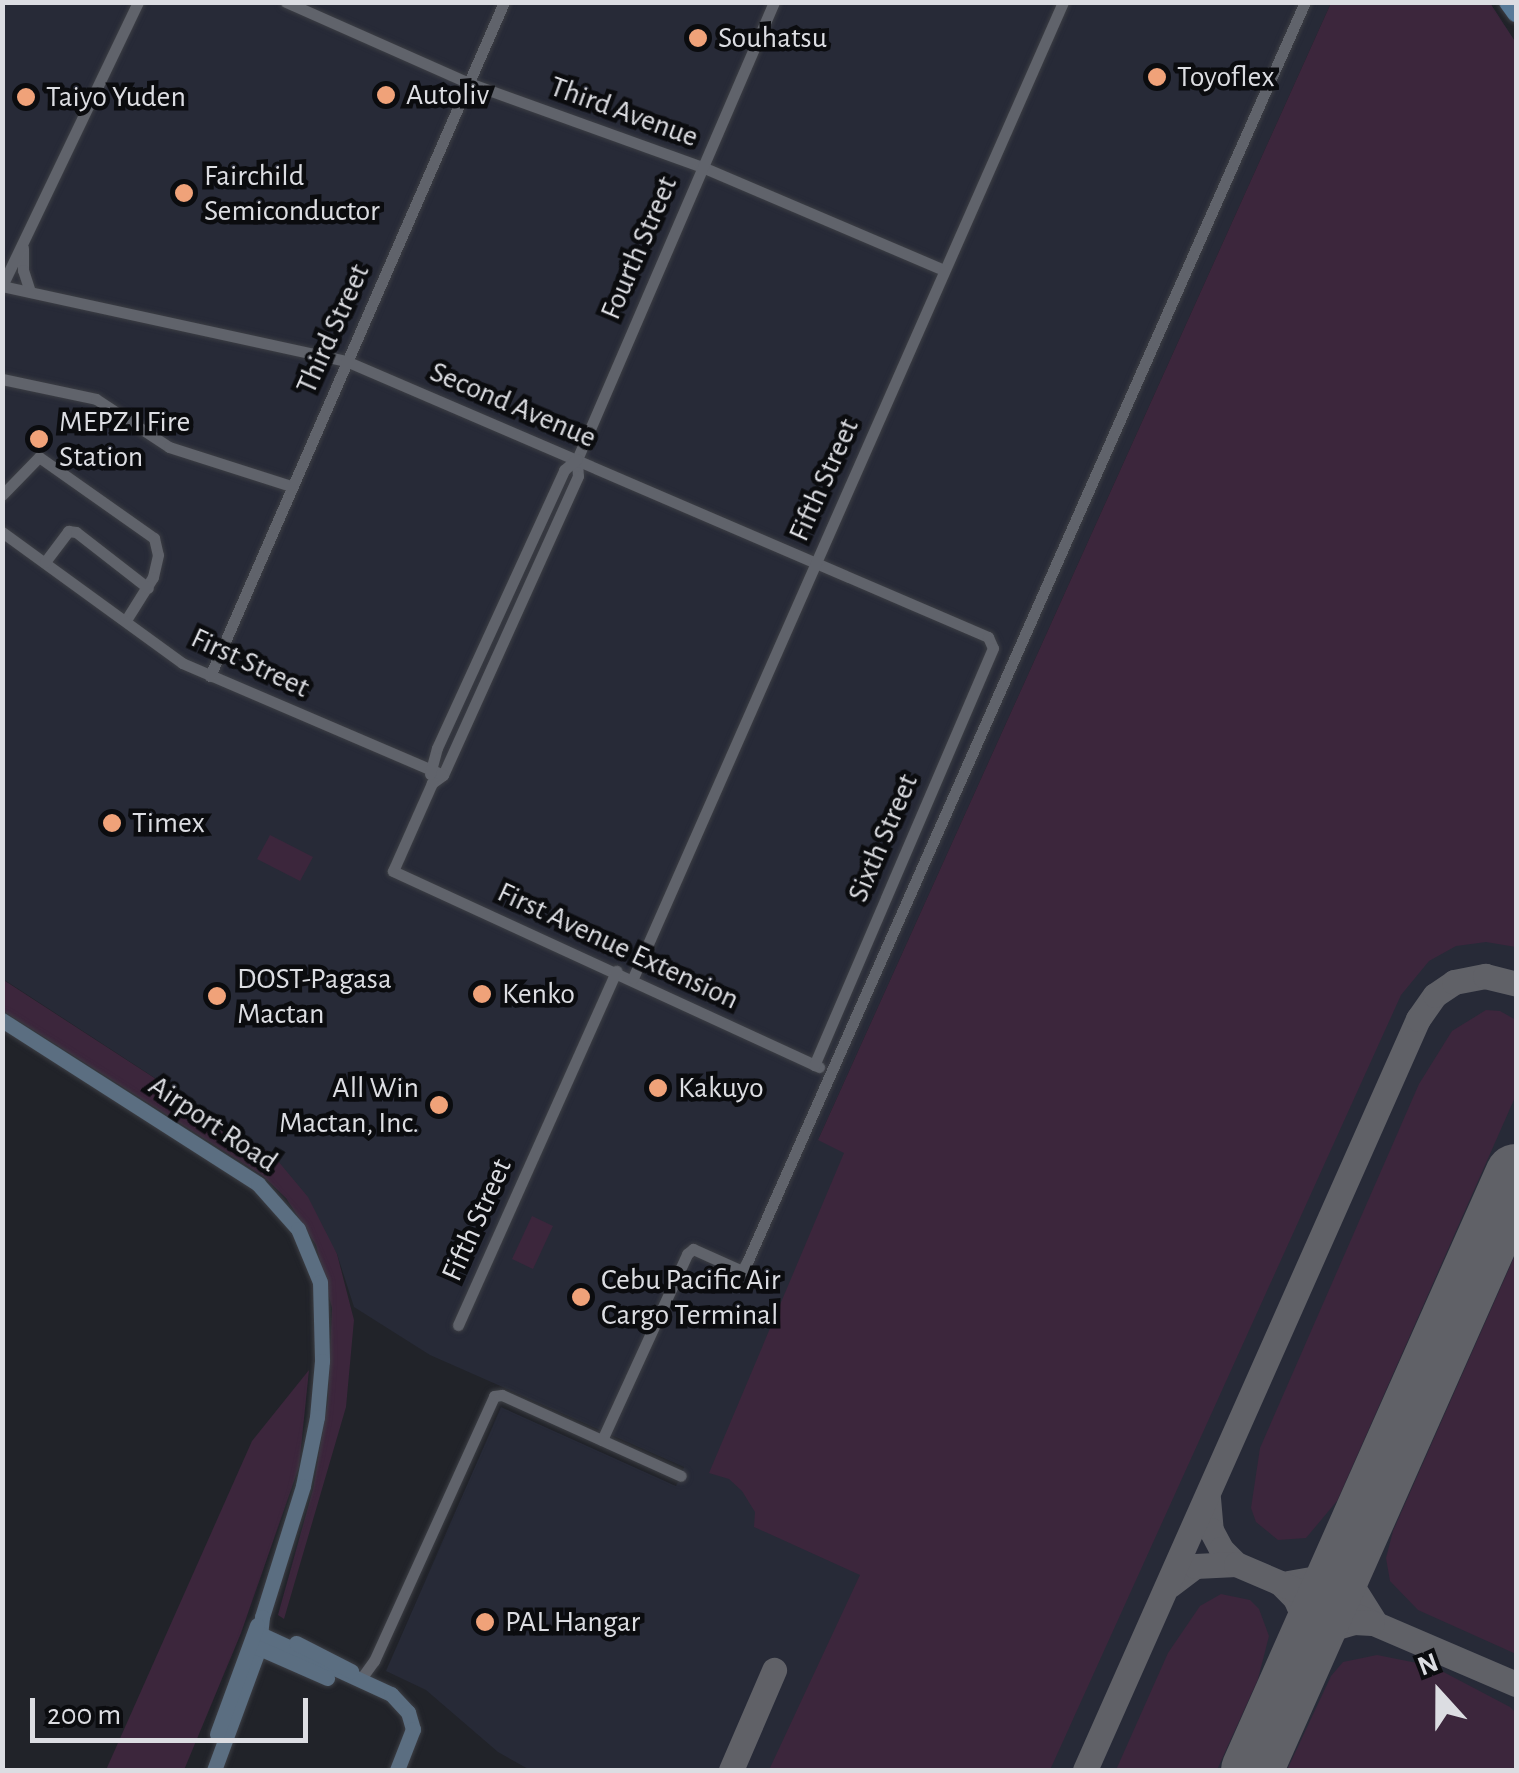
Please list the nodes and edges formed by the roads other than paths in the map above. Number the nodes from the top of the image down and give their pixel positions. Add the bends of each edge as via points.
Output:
1 (138, 2) edge
2 (286, 2) edge
3 (504, 2) edge
4 (774, 2) edge
5 (1062, 2) edge
6 (1305, 2) edge
7 (1508, 2) edge
8 (1516, 14) edge
9 (469, 83) junction
10 (700, 166) junction
11 (24, 243) junction
12 (944, 270) junction
13 (2, 286) edge
14 (30, 292) junction
15 (346, 361) junction
16 (2, 380) edge
17 (577, 458) junction
18 (292, 486) junction
19 (2, 494) edge
20 (2, 532) edge
21 (816, 561) junction
22 (45, 562) junction
23 (517, 572) junction
24 (532, 578) junction
25 (148, 588) junction
26 (126, 620) junction
27 (493, 624) junction
28 (508, 630) junction
29 (983, 633) joint
30 (210, 676) junction
31 (467, 682) junction
32 (481, 688) junction
33 (437, 748) junction
34 (451, 755) junction
35 (429, 768) junction
36 (443, 774) junction
37 (432, 784) junction
38 (393, 870) joint
39 (616, 971) junction
40 (633, 978) junction
41 (2, 1020) edge
42 (818, 1066) joint
43 (458, 1325) dead end
44 (602, 1440) junction
45 (680, 1476) dead end
46 (258, 1631) junction
47 (360, 1680) junction
48 (205, 1770) edge
49 (214, 1770) edge
50 (397, 1770) edge

1 - 11 street
2 - 9 street, Third Avenue
3 - 9 street, Third Street
4 - 10 street, Fourth Street
5 - 12 street, Fifth Street
6 - 44 street via 748,1260 742,1271 693,1249 687,1254
7 - 8 main road
9 - 10 street, Third Avenue
9 - 15 street, Third Street
10 - 12 street, Third Avenue
10 - 17 street, Fourth Street
11 - 13 street
11 - 14 street via 22,270
12 - 21 street, Fifth Street
13 - 14 street, Second Avenue
14 - 15 street, Second Avenue
15 - 17 street, Second Avenue
15 - 18 street, Third Street
16 - 18 street via 96,399 169,447
17 - 21 street, Second Avenue
17 - 23 street, Fourth Street via 564,470
17 - 24 street, Fourth Street via 578,476
18 - 30 street, Third Street
19 - 25 street via 32,459 46,459 154,538 158,556
20 - 22 street, First Street
21 - 29 street, Second Avenue
21 - 40 street, Fifth Street
22 - 25 street via 68,531 76,532
22 - 26 street, First Street
23 - 24 street
23 - 27 street, Fourth Street
24 - 28 street, Fourth Street
25 - 26 street
26 - 30 street, First Street
27 - 28 street
27 - 31 street, Fourth Street
28 - 32 street, Fourth Street
29 - 42 street, Sixth Street via 993,648
30 - 35 street, First Street
31 - 32 street
31 - 33 street, Fourth Street
32 - 34 street, Fourth Street
33 - 34 street
33 - 35 street, Fourth Street
34 - 36 street, Fourth Street
35 - 36 street, First Street
35 - 37 street
36 - 37 street, Fourth Street
37 - 38 street, Fourth Street
38 - 39 street, First Avenue Extension
39 - 40 street, First Avenue Extension
39 - 43 street, Fifth Street
40 - 42 street, First Avenue Extension
41 - 46 street, Airport Road via 258,1184 290,1217 310,1252 322,1312 318,1417 304,1486
44 - 45 street
44 - 47 street via 494,1396
46 - 47 street via 333,1658
46 - 47 street via 336,1681
46 - 48 street, Airport Road
46 - 49 street, Airport Road
47 - 50 street via 391,1694 412,1720

